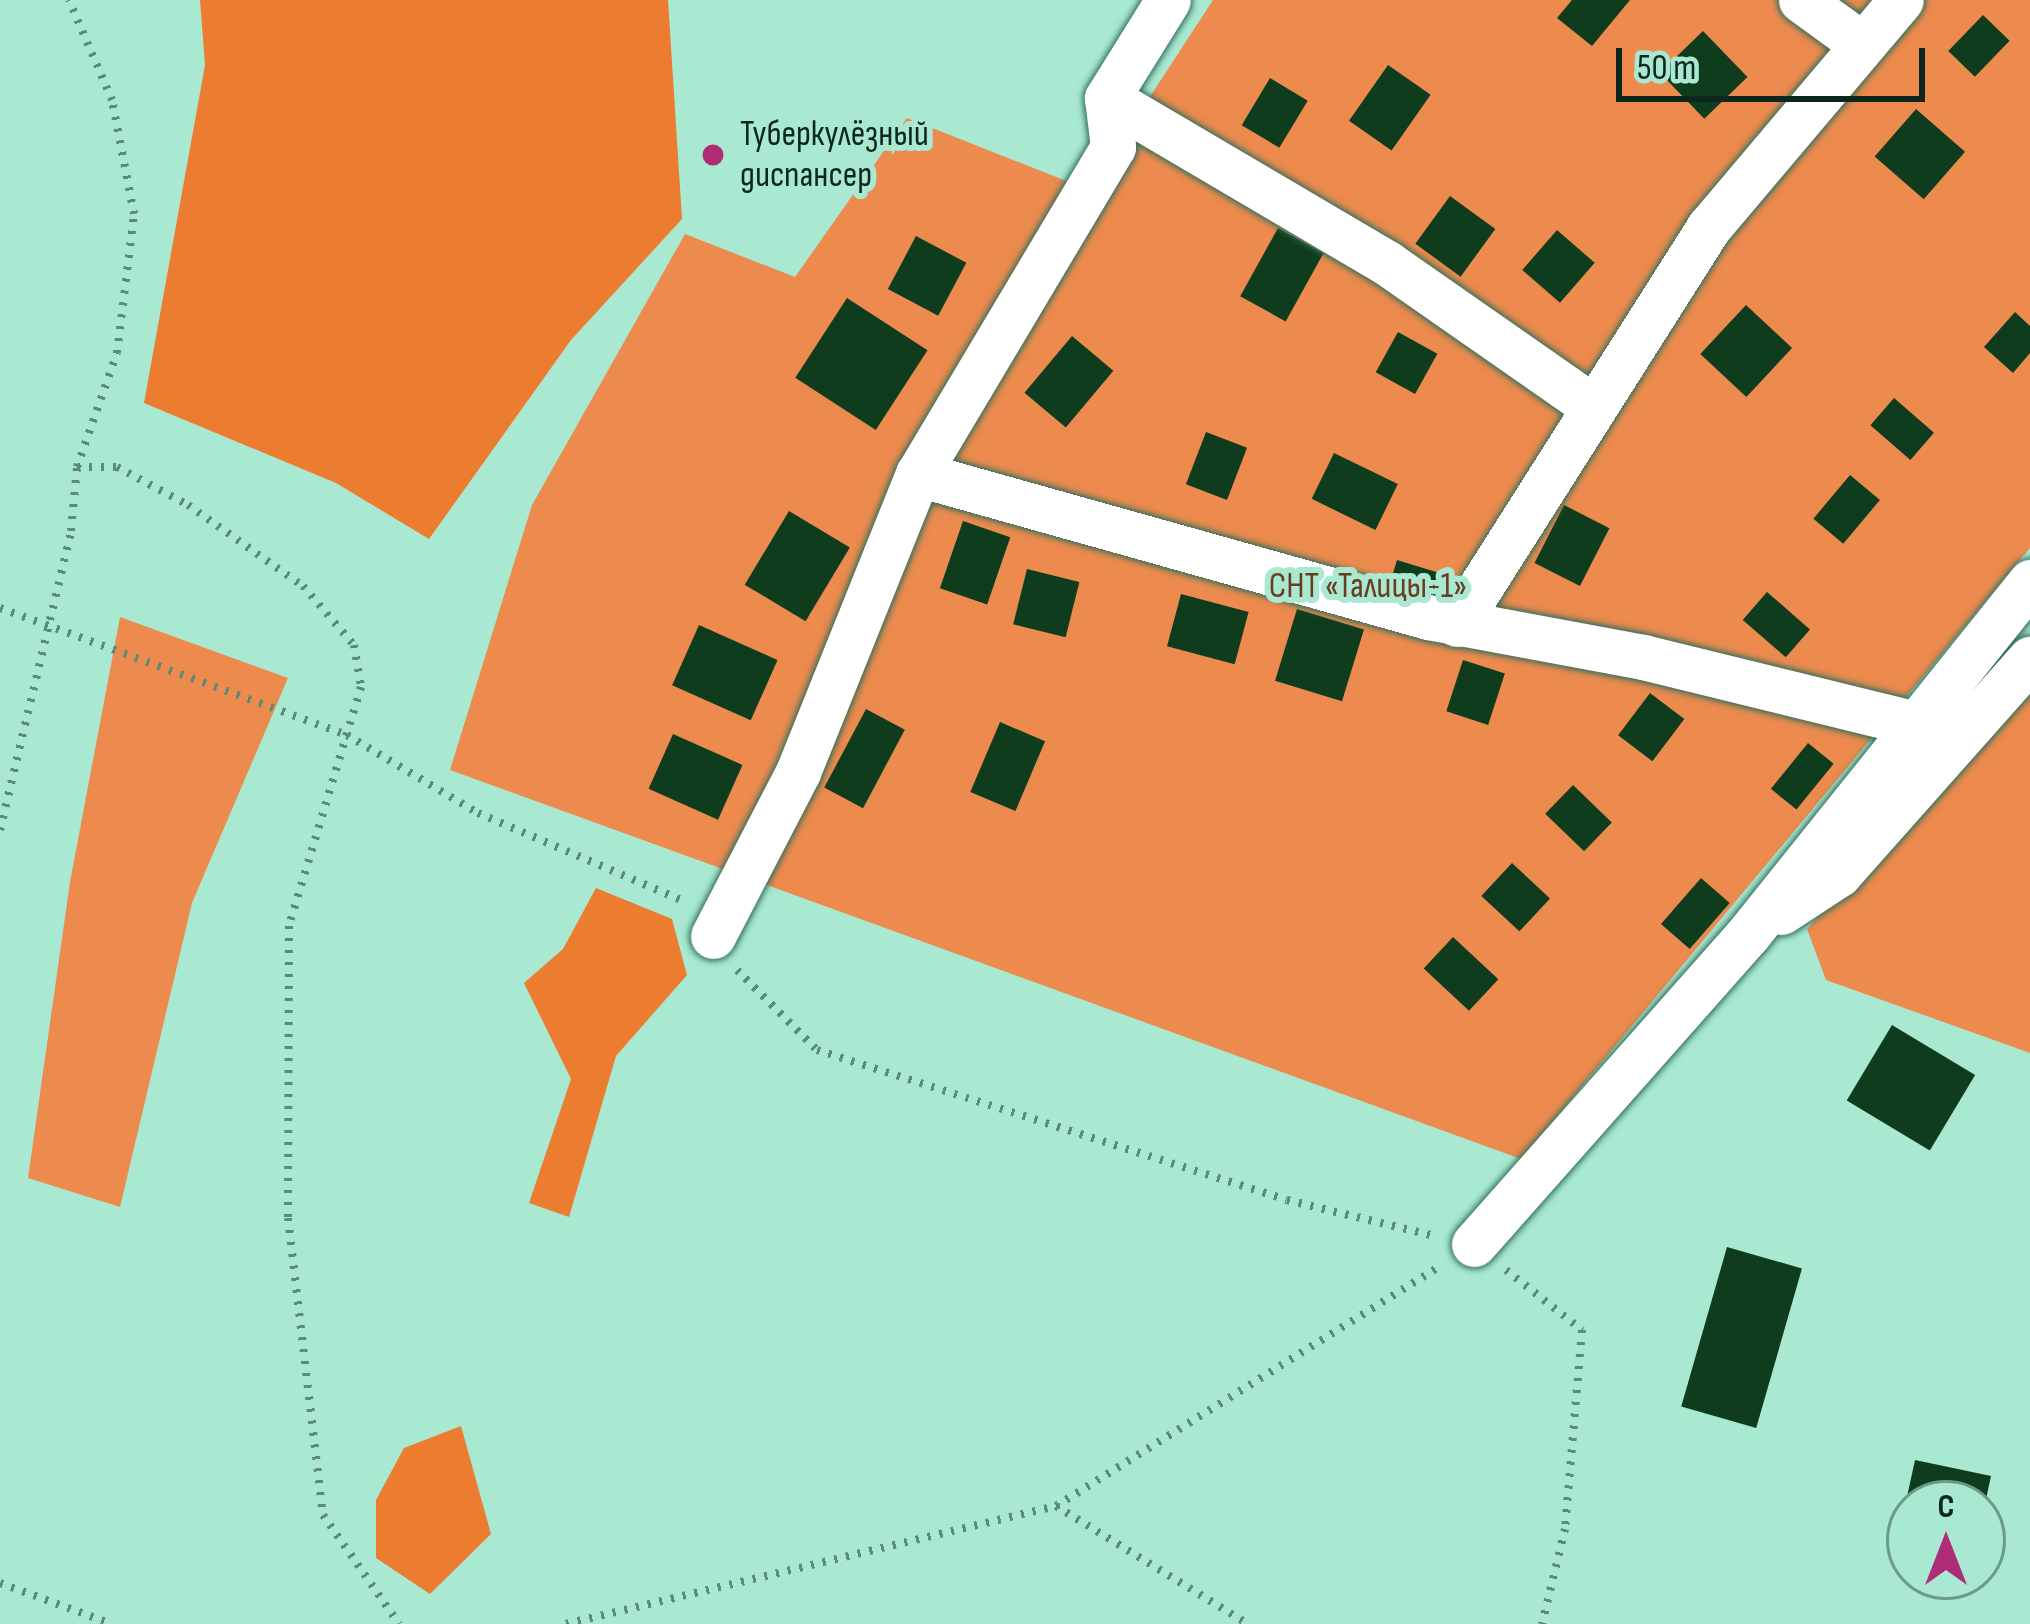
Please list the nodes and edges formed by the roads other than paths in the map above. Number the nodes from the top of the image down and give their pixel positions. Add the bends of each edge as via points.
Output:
1 (1168, 0) edge
2 (1801, 0) edge
3 (1901, 0) edge
4 (1859, 42) junction
5 (1107, 98) junction
6 (1592, 406) junction
7 (918, 474) junction
8 (2030, 582) edge
9 (1456, 624) junction
10 (2030, 659) edge
11 (1912, 723) junction
12 (1749, 933) junction
13 (713, 936) road end
14 (1474, 1244) road end

1 - 5 lane
2 - 4 lane
3 - 4 lane
4 - 6 lane via 1709,227
5 - 6 lane via 1387,262
5 - 7 lane via 1113,147
6 - 9 lane
7 - 9 lane
7 - 13 lane via 798,772
8 - 11 lane
9 - 11 lane via 1643,657
10 - 12 lane via 1839,874
11 - 12 lane
12 - 14 lane

